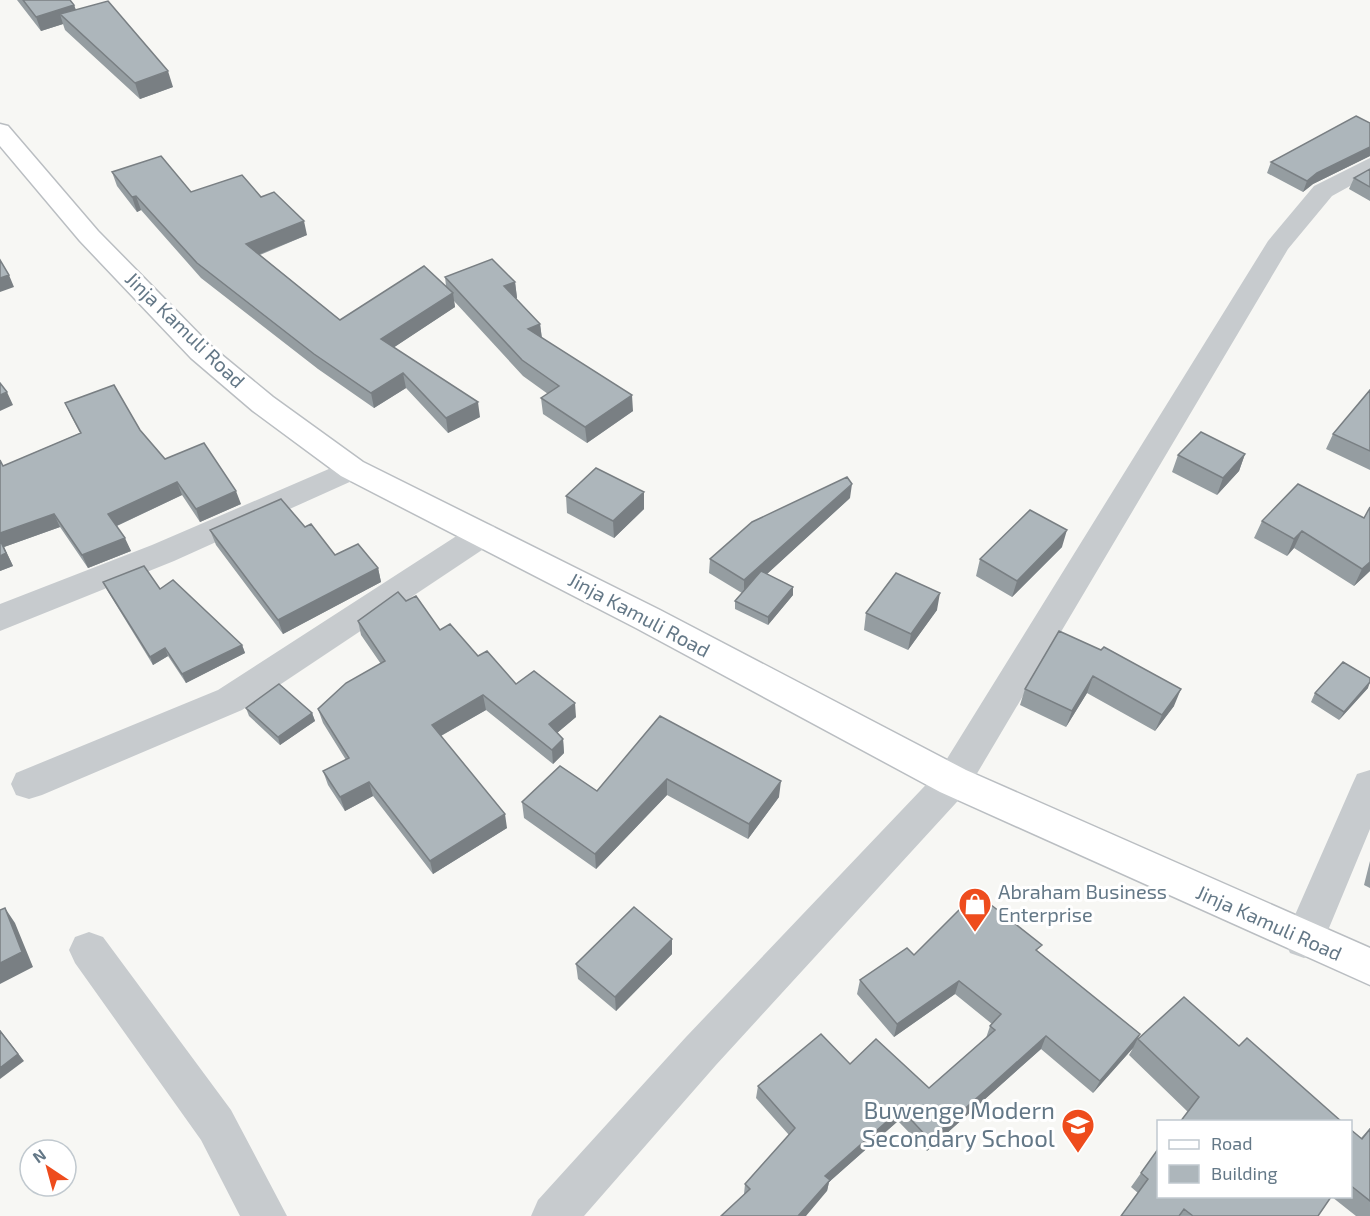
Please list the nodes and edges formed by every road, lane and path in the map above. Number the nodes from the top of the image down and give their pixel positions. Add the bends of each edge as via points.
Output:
1 (0, 131) edge
2 (1370, 165) edge
3 (352, 469) junction
4 (483, 534) junction
5 (0, 618) edge
6 (953, 781) junction
7 (29, 784) dead end
8 (1370, 785) edge
9 (1304, 940) junction
10 (89, 950) dead end
11 (1370, 967) edge
12 (264, 1216) edge
13 (554, 1216) edge

1 - 3 main road, Jinja Kamuli Road via 89,236 201,352 263,404
2 - 6 street via 1323,190 1277,246
3 - 4 main road, Jinja Kamuli Road
3 - 5 street via 162,553
4 - 6 main road, Jinja Kamuli Road
4 - 7 street via 230,700
6 - 9 main road, Jinja Kamuli Road
6 - 13 street
8 - 9 street
9 - 11 main road, Jinja Kamuli Road
10 - 12 street via 216,1125

